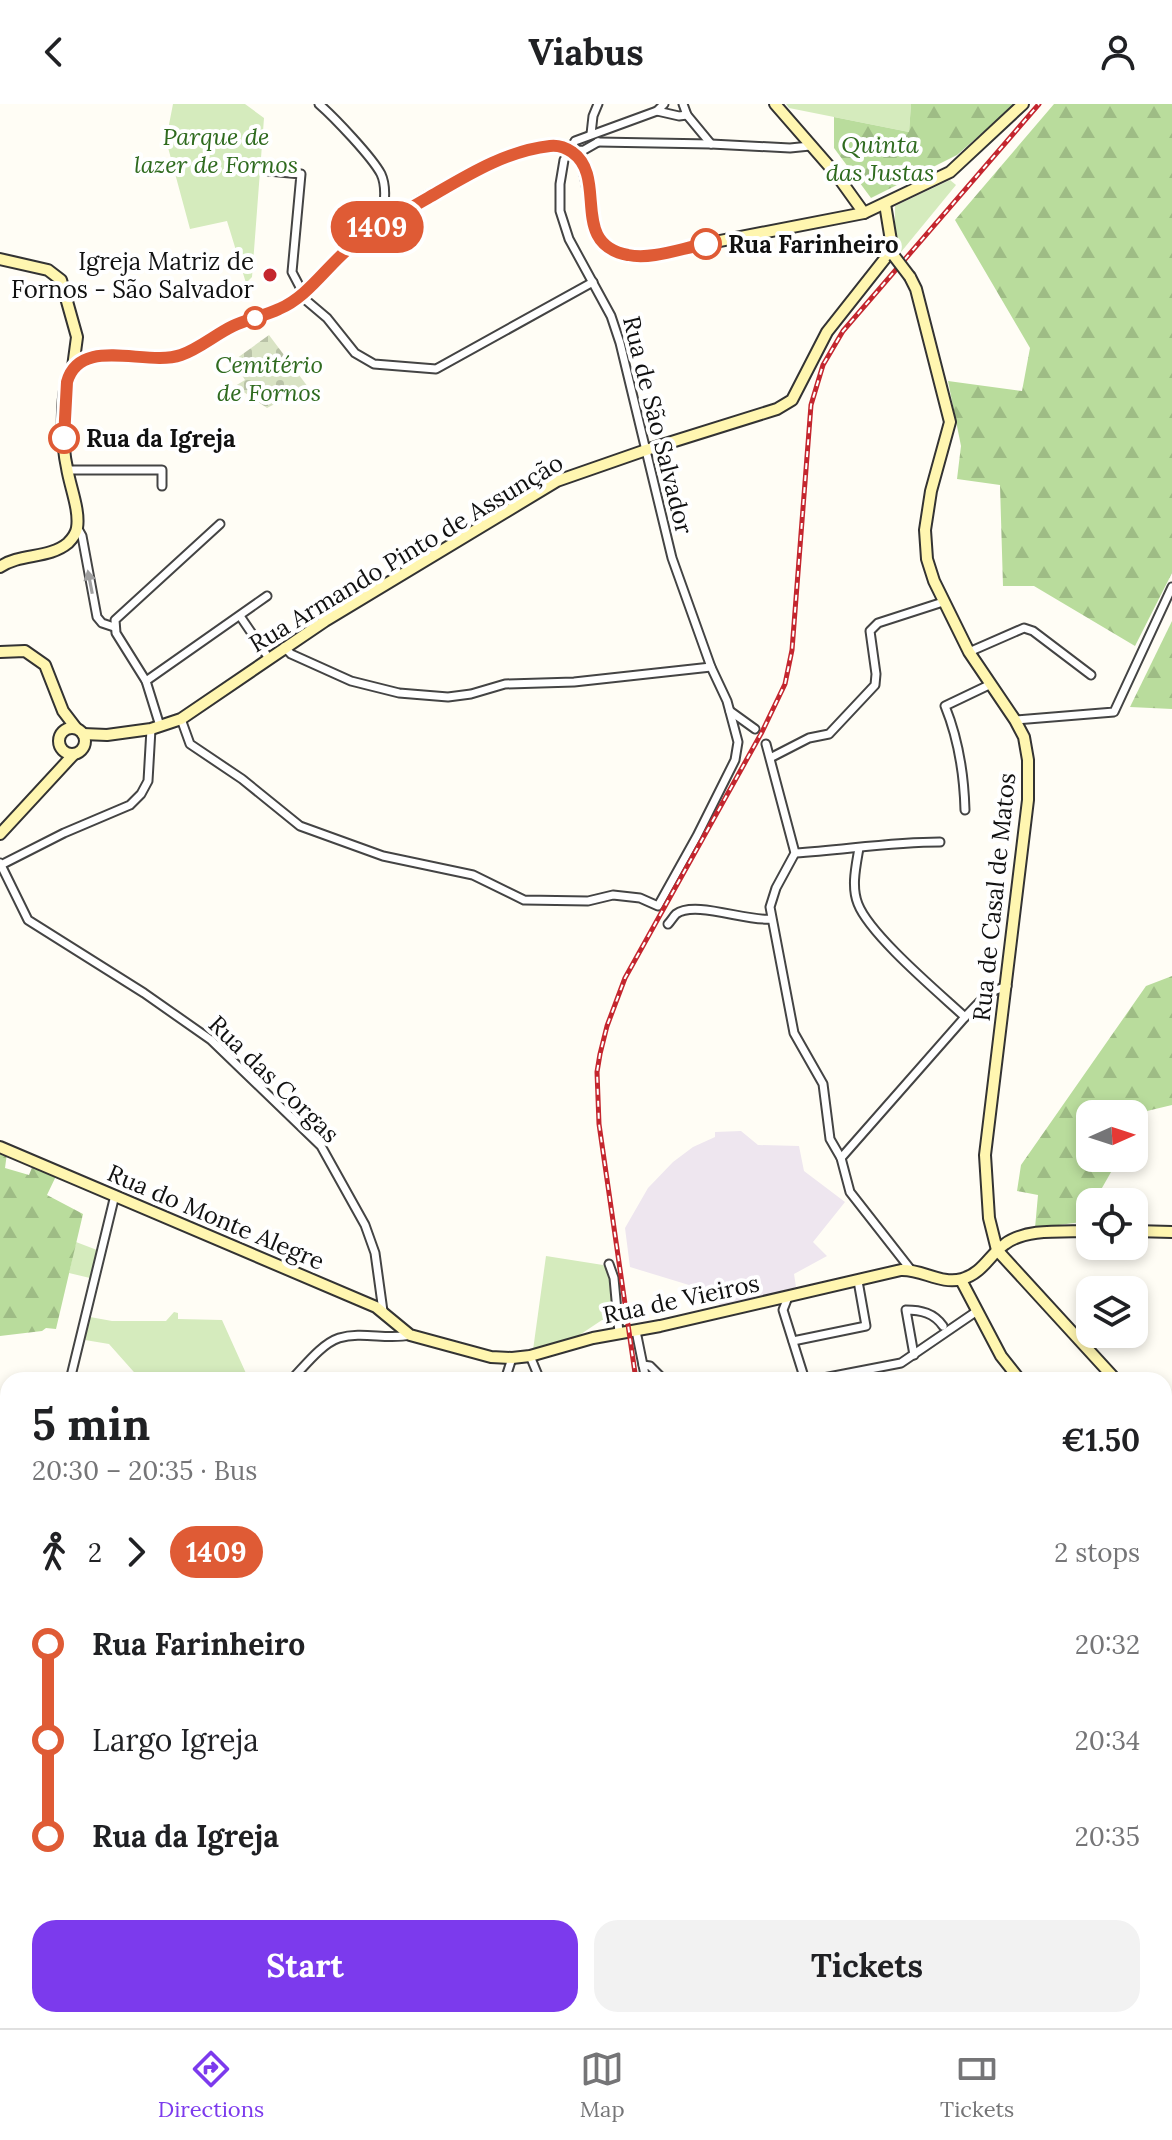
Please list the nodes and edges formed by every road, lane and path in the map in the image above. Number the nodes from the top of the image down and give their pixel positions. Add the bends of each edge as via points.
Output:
1 (319, 104) edge
2 (598, 104) edge
3 (664, 104) edge
4 (683, 104) edge
5 (775, 104) edge
6 (1023, 104) edge
7 (657, 111) junction
8 (687, 115) junction
9 (591, 134) junction
10 (598, 142) junction
11 (711, 144) junction
12 (810, 146) junction
13 (570, 151) junction
14 (268, 171) dead end
15 (885, 204) junction
16 (864, 213) junction
17 (382, 224) junction
18 (892, 253) junction
19 (0, 259) edge
20 (593, 282) junction
21 (302, 295) junction
22 (77, 337) junction
23 (92, 358) junction
24 (73, 367) junction
25 (646, 450) junction
26 (67, 470) junction
27 (162, 486) dead end
28 (220, 524) dead end
29 (77, 526) junction
30 (0, 567) edge
31 (1172, 587) edge
32 (267, 596) dead end
33 (943, 602) junction
34 (240, 616) junction
35 (114, 627) junction
36 (284, 647) junction
37 (0, 652) edge
38 (969, 652) junction
39 (268, 657) junction
40 (711, 667) junction
41 (1091, 675) dead end
42 (146, 681) junction
43 (989, 685) junction
44 (63, 711) junction
45 (730, 711) junction
46 (181, 719) junction
47 (1015, 720) junction
48 (156, 727) junction
49 (755, 729) dead end
50 (80, 731) junction
51 (60, 734) junction
52 (107, 735) junction
53 (766, 744) dead end
54 (84, 746) junction
55 (60, 747) junction
56 (74, 754) junction
57 (772, 757) junction
58 (53, 778) junction
59 (965, 810) dead end
60 (0, 834) edge
61 (940, 842) dead end
62 (859, 848) junction
63 (795, 853) junction
64 (0, 864) edge
65 (771, 919) junction
66 (668, 924) dead end
67 (1007, 986) junction
68 (965, 1017) junction
69 (0, 1147) edge
70 (841, 1158) junction
71 (115, 1195) junction
72 (1148, 1231) edge
73 (1076, 1232) edge
74 (1172, 1232) edge
75 (997, 1250) junction
76 (609, 1264) dead end
77 (911, 1270) junction
78 (961, 1280) junction
79 (858, 1281) junction
80 (788, 1297) junction
81 (977, 1311) junction
82 (383, 1312) junction
83 (943, 1326) dead end
84 (636, 1331) junction
85 (619, 1333) junction
86 (410, 1335) junction
87 (793, 1341) junction
88 (914, 1355) junction
89 (530, 1356) junction
90 (512, 1358) junction
91 (643, 1365) junction
92 (72, 1372) edge
93 (299, 1372) edge
94 (508, 1372) edge
95 (537, 1372) edge
96 (644, 1372) edge
97 (656, 1372) edge
98 (803, 1372) edge
99 (854, 1372) edge
100 (1014, 1372) edge
101 (1109, 1372) edge

1 - 17 street via 381,174
2 - 9 street
3 - 7 street
4 - 8 street
5 - 12 street
6 - 15 street via 952,171
7 - 8 street
7 - 9 street
8 - 11 street
9 - 10 street
9 - 13 street via 575,141
10 - 11 street
10 - 13 street
11 - 12 street
12 - 16 street
13 - 16 street via 586,173 595,231 609,248 627,255 650,255
13 - 17 street via 552,145 498,160
13 - 20 street, Rua de São Salvador via 564,160 560,211
14 - 21 street via 301,174 292,272
15 - 16 street
15 - 18 street
17 - 21 street via 332,263
18 - 25 street, Rua Armando Pinto de Assunção via 827,332 792,400
18 - 33 street, Rua de Casal de Matos, bridge via 916,289 950,422 925,530 927,559
19 - 22 street via 48,270 61,280
20 - 21 street via 436,369 374,364 355,353
20 - 25 street, Rua de São Salvador via 620,343
21 - 23 street via 177,356
22 - 23 street
22 - 24 street
23 - 24 street
24 - 26 street via 65,399
25 - 36 street, Rua Armando Pinto de Assunção via 549,485
25 - 40 street, Rua de São Salvador via 672,558
26 - 27 street via 162,470
26 - 29 street
28 - 35 street via 115,620
29 - 30 street via 62,547
35 -> 29 street via 97,617
31 - 47 street via 1114,712
32 - 34 street
33 - 38 street, Rua de Casal de Matos
33 - 57 street via 878,623 870,631 875,685 829,734
34 - 39 street
34 - 42 street
35 - 42 street
36 - 39 street, Rua Armando Pinto de Assunção
36 - 40 street via 351,681 399,693 448,697 505,684
37 - 44 street via 36,656 45,665
38 - 41 street via 1024,628
38 - 43 street, Rua de Casal de Matos
39 - 46 street, Rua Armando Pinto de Assunção
40 - 45 street, Rua de São Salvador
42 - 48 street
43 - 47 street, Rua de Casal de Matos
43 - 59 street via 945,706 964,782
44 - 50 street
44 - 51 street
45 - 46 street, Rua de São Salvador via 738,742 735,760 658,906 613,895 588,901 524,900 473,875 383,856 300,826 190,744
45 - 49 street
46 - 48 street, Rua Armando Pinto de Assunção
47 - 67 street, Rua de Casal de Matos via 1024,737 1029,784
48 - 52 street, Rua Armando Pinto de Assunção
48 - 64 street via 148,781 130,805
50 - 51 street via 67,728
50 - 52 street, Rua Armando Pinto de Assunção
50 - 54 street
51 - 55 street
52 - 54 street, Rua Armando Pinto de Assunção
53 - 57 street
54 - 56 street
55 - 56 street
55 - 58 street
56 - 58 street
57 - 63 street
58 - 60 street
61 - 62 street
62 - 63 street
62 - 68 street via 857,903 872,928
63 - 65 street via 776,888
64 - 82 street, Rua das Corgas via 28,920 211,1040 321,1146 365,1225 375,1253
65 - 66 street via 686,910
65 - 70 street via 794,1033 823,1084 830,1139
67 - 68 street via 988,993
67 - 75 street, Rua de Casal de Matos via 985,1155
68 - 70 street
69 - 71 street, Rua do Monte Alegre
70 - 77 street via 850,1192
71 - 82 street, Rua do Monte Alegre
71 - 92 street
72 - 74 street
73 - 75 street via 1013,1238
75 - 78 street via 981,1269
75 - 101 street
76 - 85 street
77 - 78 street, Rua de Vieiros
77 - 79 street, Rua de Vieiros
78 - 81 street
79 - 80 street, Rua de Vieiros
79 - 87 street via 866,1326
80 - 84 street, Rua de Vieiros
80 - 87 street via 783,1310
81 - 88 street
81 - 100 street
82 - 86 street, Rua do Monte Alegre
83 - 88 street via 930,1314 906,1310
84 - 85 street, Rua de Vieiros
84 - 91 street
85 - 89 street, Rua de Vieiros
86 - 90 street, Rua de Vieiros
86 - 93 street via 339,1338
87 - 98 street
88 - 99 street via 901,1363
89 - 90 street, Rua de Vieiros
89 - 95 street
90 - 94 street
91 - 96 street
91 - 97 street

